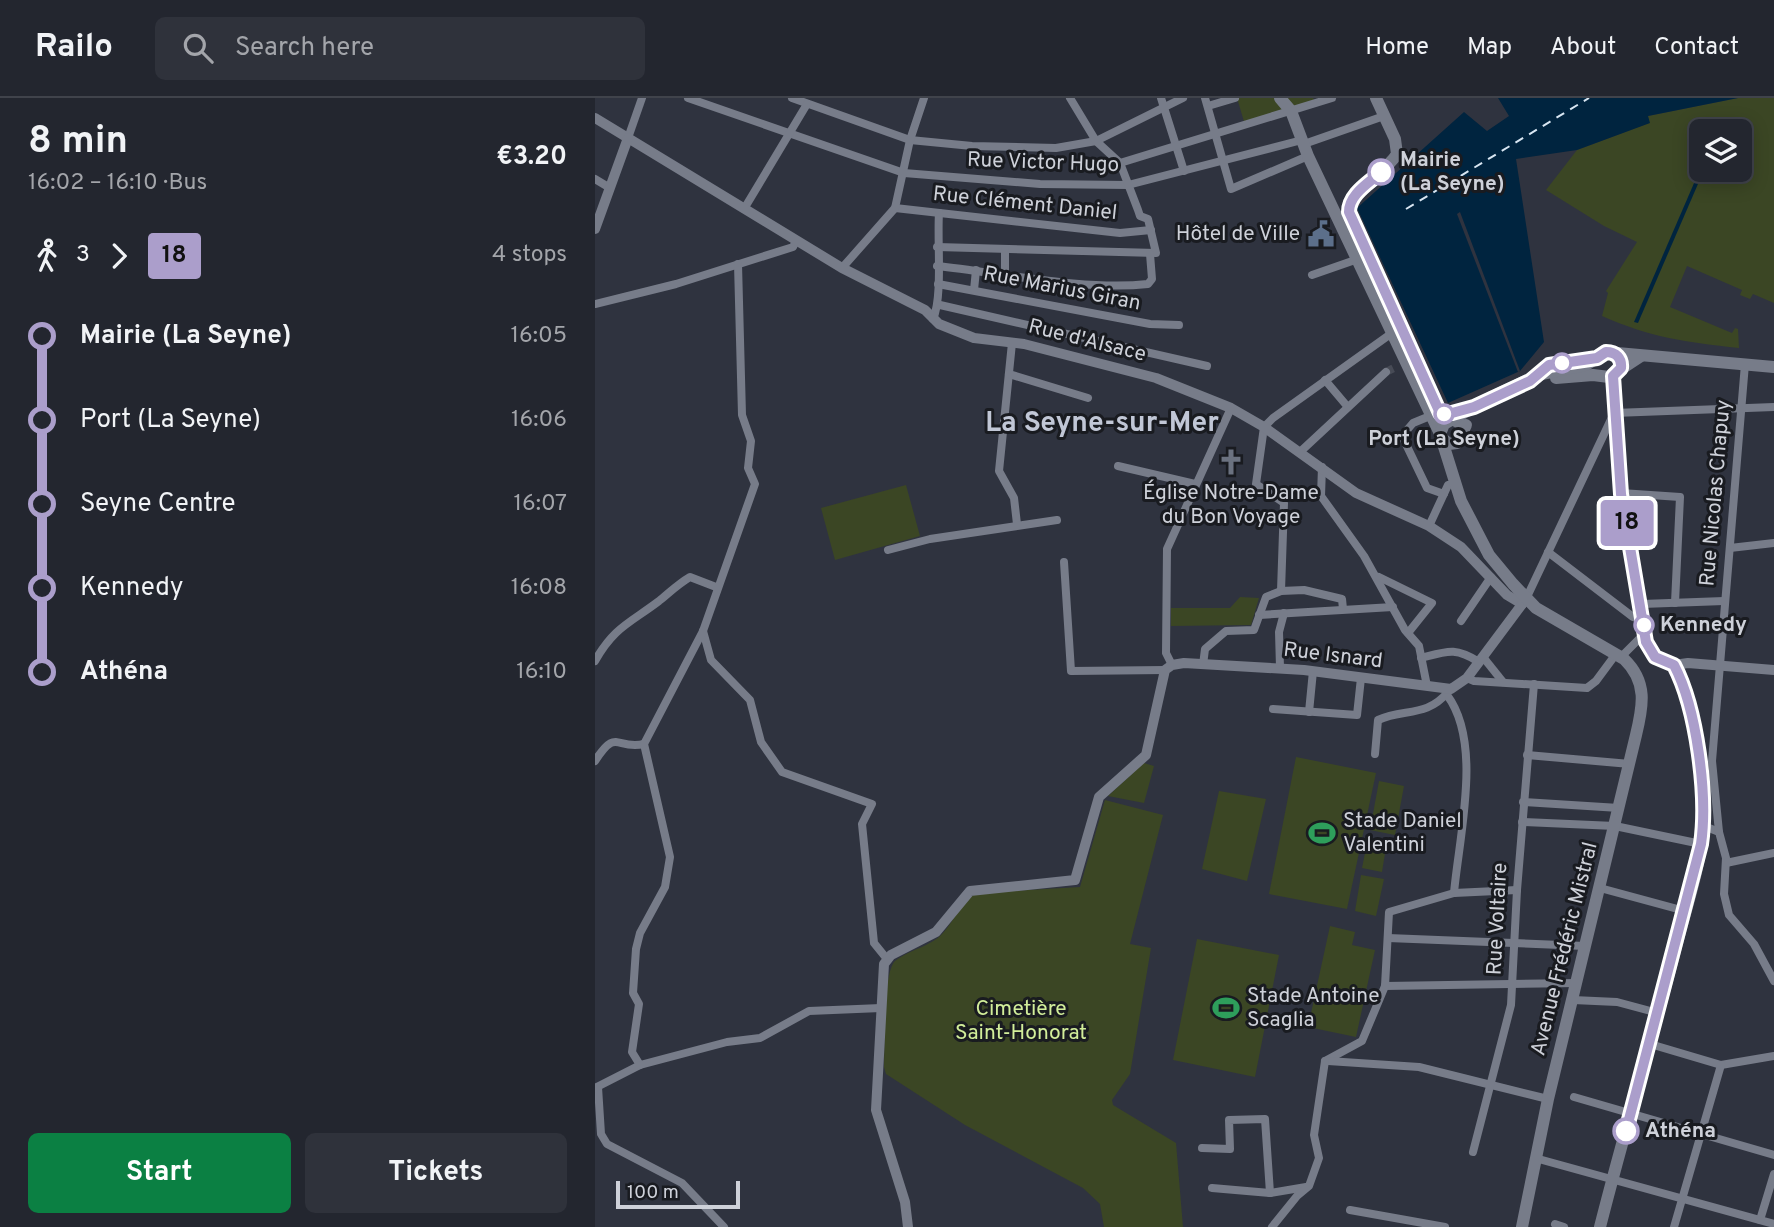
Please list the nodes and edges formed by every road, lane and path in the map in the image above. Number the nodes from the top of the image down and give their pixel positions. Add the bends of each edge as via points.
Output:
1 (642, 98) edge
2 (688, 98) edge
3 (792, 98) edge
4 (924, 98) edge
5 (1070, 98) edge
6 (1183, 98) edge
7 (1235, 98) edge
8 (1280, 98) edge
9 (1332, 98) edge
10 (1376, 98) edge
11 (1315, 101) edge
12 (1162, 102) edge
13 (1207, 102) edge
14 (807, 104) junction
15 (1291, 111) junction
16 (1384, 116) junction
17 (595, 118) edge
18 (789, 134) junction
19 (1216, 134) junction
20 (628, 138) junction
21 (910, 140) junction
22 (1096, 141) junction
23 (1175, 146) junction
24 (1305, 147) junction
25 (1224, 162) junction
26 (1120, 163) junction
27 (1184, 171) junction
28 (904, 173) junction
29 (595, 179) edge
30 (1128, 184) junction
31 (610, 188) junction
32 (895, 208) junction
33 (744, 209) junction
34 (939, 213) junction
35 (595, 229) edge
36 (1151, 230) junction
37 (796, 241) junction
38 (937, 247) junction
39 (1005, 250) junction
40 (1153, 254) junction
41 (1358, 259) junction
42 (738, 264) junction
43 (937, 266) junction
44 (842, 268) junction
45 (977, 271) junction
46 (1005, 274) junction
47 (1313, 275) dead end
48 (938, 284) junction
49 (974, 290) junction
50 (595, 304) edge
51 (940, 305) junction
52 (933, 319) junction
53 (1179, 325) dead end
54 (1392, 333) junction
55 (1012, 343) junction
56 (1615, 354) junction
57 (1641, 356) junction
58 (1597, 358) junction
59 (1745, 364) junction
60 (1207, 366) dead end
61 (1774, 367) edge
62 (1386, 372) tunnel mouth
63 (1612, 373) junction
64 (1009, 374) junction
65 (1325, 380) junction
66 (1530, 381) junction
67 (1088, 398) dead end
68 (1347, 406) junction
69 (1474, 407) junction
70 (1774, 407) edge
71 (1231, 408) junction
72 (1741, 410) junction
73 (1614, 414) junction
74 (1442, 417) junction
75 (1264, 427) junction
76 (1464, 430) junction
77 (1442, 438) junction
78 (1300, 452) junction
79 (1118, 466) dead end
80 (1322, 467) junction
81 (1195, 484) junction
82 (1455, 484) junction
83 (1444, 494) junction
84 (1621, 494) junction
85 (1057, 520) dead end
86 (1017, 524) junction
87 (1429, 526) junction
88 (1774, 543) edge
89 (1730, 548) junction
90 (888, 550) dead end
91 (1548, 552) junction
92 (1063, 562) dead end
93 (1377, 576) junction
94 (1491, 578) junction
95 (716, 587) junction
96 (1281, 591) junction
97 (1524, 601) junction
98 (1724, 601) junction
99 (1675, 603) junction
100 (1642, 604) junction
101 (1393, 607) junction
102 (1343, 610) junction
103 (1284, 613) junction
104 (1259, 615) junction
105 (1461, 621) dead end
106 (1645, 627) junction
107 (703, 631) junction
108 (1408, 633) junction
109 (1618, 656) junction
110 (1421, 658) junction
111 (1481, 660) junction
112 (595, 661) edge
113 (1203, 665) junction
114 (1674, 665) junction
115 (1720, 666) junction
116 (1168, 667) junction
117 (1280, 668) junction
118 (1774, 670) edge
119 (1313, 671) junction
120 (1361, 678) junction
121 (1467, 678) junction
122 (1503, 682) junction
123 (1534, 684) junction
124 (1427, 686) junction
125 (1449, 692) junction
126 (1273, 709) dead end
127 (1309, 712) junction
128 (644, 744) junction
129 (1375, 754) dead end
130 (1527, 755) junction
131 (595, 761) edge
132 (1630, 764) junction
133 (1523, 802) junction
134 (1619, 808) junction
135 (1708, 820) junction
136 (1522, 822) junction
137 (1615, 826) junction
138 (1719, 832) junction
139 (1701, 844) junction
140 (1774, 853) edge
141 (1726, 863) junction
142 (1600, 888) junction
143 (1517, 890) junction
144 (1454, 892) junction
145 (1685, 911) junction
146 (1388, 938) junction
147 (1513, 943) junction
148 (1585, 946) junction
149 (887, 959) junction
150 (1774, 981) edge
151 (1511, 983) junction
152 (1577, 983) junction
153 (1385, 986) junction
154 (1573, 1000) junction
155 (881, 1008) junction
156 (1658, 1013) junction
157 (1650, 1044) junction
158 (1774, 1056) edge
159 (1325, 1061) junction
160 (640, 1065) junction
161 (1721, 1065) junction
162 (1491, 1084) junction
163 (596, 1087) edge
164 (1574, 1097) dead end
165 (1548, 1099) junction
166 (1631, 1114) junction
167 (1702, 1135) junction
168 (1202, 1147) dead end
169 (1473, 1152) dead end
170 (1774, 1155) edge
171 (1535, 1158) junction
172 (1774, 1174) edge
173 (1612, 1179) junction
174 (1310, 1186) junction
175 (1212, 1188) dead end
176 (1270, 1193) junction
177 (1682, 1198) junction
178 (1350, 1210) dead end
179 (1760, 1220) junction
180 (1774, 1224) edge
181 (724, 1227) edge
182 (908, 1227) edge
183 (1272, 1227) edge
184 (1445, 1227) edge
185 (1522, 1227) edge
186 (1600, 1227) edge
187 (1674, 1227) edge

1 - 20 street
2 - 18 street, Rue Victor Hugo
3 - 14 street
4 - 21 street
5 - 22 street
6 - 12 street
7 - 13 street
8 - 15 main road
9 - 11 street
10 - 16 main road
11 - 15 street
12 - 22 street
12 - 23 street
13 - 19 street
14 - 18 street
14 - 21 street
15 - 19 street
15 - 24 main road
16 - 24 street, Rue Victor Hugo
16 - 74 main road via 1398,149 1349,204 1349,212
17 - 20 street, Rue d'Alsace
18 - 28 street, Rue Victor Hugo
18 - 33 street
19 - 23 street
19 - 25 street
20 - 31 street
20 - 33 street, Rue d'Alsace
21 - 22 street via 1056,148
21 - 28 street
22 - 26 street
23 - 26 street
23 - 27 street
24 - 25 street, Rue Victor Hugo
24 - 25 street via 1231,189
24 - 41 main road
25 - 27 street, Rue Victor Hugo
26 - 30 street
27 - 30 street, Rue Victor Hugo
28 - 30 street, Rue Victor Hugo via 1040,184
28 - 32 street
29 - 31 street
30 - 36 street via 1140,216 1148,219
31 - 35 street
32 - 34 street, Rue Clément Daniel
32 - 44 street
33 - 37 street, Rue d'Alsace
34 - 36 street, Rue Clément Daniel via 1120,233
34 - 38 street
36 - 40 street
37 - 42 street via 793,247
37 - 44 street, Rue d'Alsace
38 - 39 street
38 - 43 street
39 - 40 street
39 - 46 street
40 - 46 street via 1153,279 1148,284 1095,284
41 - 47 street
41 - 54 main road
42 - 50 street
42 - 95 street via 742,415 751,441 748,468 755,484
43 - 45 street
43 - 48 street
44 - 52 street, Rue d'Alsace via 925,310
45 - 46 street
45 - 49 street
48 - 49 street, Rue Marius Giran
48 - 51 street
49 - 53 street, Rue Marius Giran via 1150,324
51 - 52 street
51 - 60 street
52 - 55 street, Rue d'Alsace via 974,338
54 - 65 street
54 - 74 main road via 1401,365
55 - 64 street
55 - 71 street, Rue d'Alsace via 1156,378
56 - 57 main road
56 - 58 main road via 1606,352
56 - 63 main road via 1620,360
57 - 59 main road
57 - 63 main road
58 - 63 main road via 1596,369
58 - 66 main road
59 - 61 main road
59 - 72 street, Rue Nicolas Chapuy
62 - 68 street
63 - 66 main road
63 - 73 main road
64 - 67 street
64 - 86 street via 999,471 1014,498
65 - 68 street
65 - 75 street
66 - 69 main road
68 - 78 street
69 - 74 main road
69 - 76 main road
70 - 72 street
71 - 75 street, Rue d'Alsace
71 - 81 street
72 - 73 street
72 - 89 street, Rue Nicolas Chapuy
73 - 84 main road
73 - 91 street
74 - 76 main road
74 - 77 main road
74 - 77 main road
74 - 83 street via 1413,423 1402,436 1427,488
75 - 78 street, Rue d'Alsace
75 - 96 street via 1256,484 1284,503
76 - 77 main road via 1457,443
77 - 82 main road
78 - 80 street, Rue d'Alsace
79 - 81 street
80 - 87 street, Rue d'Alsace via 1356,493
80 - 93 street via 1321,496
81 - 116 street via 1170,537
82 - 83 street via 1448,485
82 - 97 main road via 1497,565
83 - 87 street
84 - 99 street via 1680,497
84 - 100 main road
85 - 86 street via 1034,526
86 - 90 street
87 - 94 street, Rue d'Alsace via 1461,547
88 - 89 street
89 - 98 street, Rue Nicolas Chapuy
91 - 97 street
91 - 106 street
92 - 116 street via 1071,671
93 - 101 street
93 - 108 street via 1431,603
94 - 97 street, Rue d'Alsace via 1507,595
94 - 105 street
95 - 107 street
95 - 112 street via 689,577 619,626
96 - 102 street via 1304,590 1342,599
96 - 104 street via 1266,597
97 - 109 main road
97 - 111 street
98 - 99 street
98 - 115 street, Rue Nicolas Chapuy
99 - 100 street
100 - 106 main road
101 - 102 street
101 - 108 street
102 - 103 street
103 - 104 street
103 - 117 street via 1279,632
104 - 113 street via 1254,630 1226,631 1205,649
106 - 109 street
106 - 114 main road via 1652,654
107 - 128 street
107 - 149 street via 711,660 750,700 761,742 782,772 872,804 862,824 874,943
108 - 110 street via 1419,646
109 - 123 street via 1587,688
109 - 132 main road, Avenue Frédéric Mistral via 1640,680 1641,710
110 - 111 street via 1452,650
110 - 124 street
111 - 121 street
111 - 122 street
113 - 116 street, Rue Isnard
113 - 117 street, Rue Isnard
114 - 115 street
114 - 135 main road via 1692,727
115 - 118 street
115 - 135 street, Rue Nicolas Chapuy
116 - 149 street via 1146,755 1099,797 1075,880 970,891 936,932
117 - 119 street, Rue Isnard
119 - 120 street, Rue Isnard
119 - 127 street
120 - 124 street, Rue Isnard
120 - 127 street via 1357,715
121 - 122 street
121 - 125 street
122 - 123 street
123 - 130 street, Rue Voltaire
124 - 125 street, Rue Isnard
125 - 129 street via 1420,712 1378,720
125 - 144 street via 1462,726 1467,760
126 - 127 street
128 - 131 street via 615,740 607,743
128 - 160 street via 670,857 665,887 640,933 632,993 639,1004 632,1052
130 - 132 street
130 - 133 street, Rue Voltaire
132 - 134 main road, Avenue Frédéric Mistral
133 - 134 street
133 - 136 street, Rue Voltaire
134 - 137 main road, Avenue Frédéric Mistral
135 - 138 street
135 - 138 street, Rue Nicolas Chapuy
135 - 139 main road
136 - 137 street
136 - 143 street, Rue Voltaire
137 - 139 street
137 - 142 main road, Avenue Frédéric Mistral
138 - 141 street, Rue Nicolas Chapuy
139 - 145 main road
140 - 141 street
141 - 150 street, Rue Nicolas Chapuy via 1724,894 1729,915 1754,944
142 - 145 street
142 - 148 main road, Avenue Frédéric Mistral
143 - 144 street
143 - 147 street, Rue Voltaire
144 - 146 street via 1389,912
145 - 156 main road
146 - 147 street
146 - 153 street
147 - 148 street
147 - 151 street, Rue Voltaire
148 - 152 main road, Avenue Frédéric Mistral
149 - 155 street via 882,971
151 - 152 street
151 - 153 street
151 - 162 street, Rue Voltaire via 1511,1005
152 - 154 main road, Avenue Frédéric Mistral
153 - 159 street via 1361,1041
154 - 156 street via 1617,1002
154 - 165 main road, Avenue Frédéric Mistral
155 - 160 street via 809,1011 760,1038
155 - 182 street via 876,1110 905,1202
156 - 157 main road
157 - 161 street
157 - 166 main road
158 - 161 street
159 - 162 street via 1419,1067
159 - 174 street via 1314,1135 1319,1158
160 - 163 street
161 - 167 street
162 - 165 street
162 - 169 street, Rue Voltaire
163 - 181 street via 601,1134 607,1144 682,1182
164 - 166 street
165 - 171 main road, Avenue Frédéric Mistral
166 - 167 street
166 - 173 main road
167 - 170 street
167 - 177 street
168 - 176 street via 1230,1149 1230,1120 1265,1119
171 - 173 street
171 - 185 main road, Avenue Frédéric Mistral
172 - 179 street
173 - 177 street
173 - 186 main road
174 - 176 street
174 - 183 street
175 - 176 street
177 - 179 street
177 - 187 street
178 - 184 street
179 - 180 street

